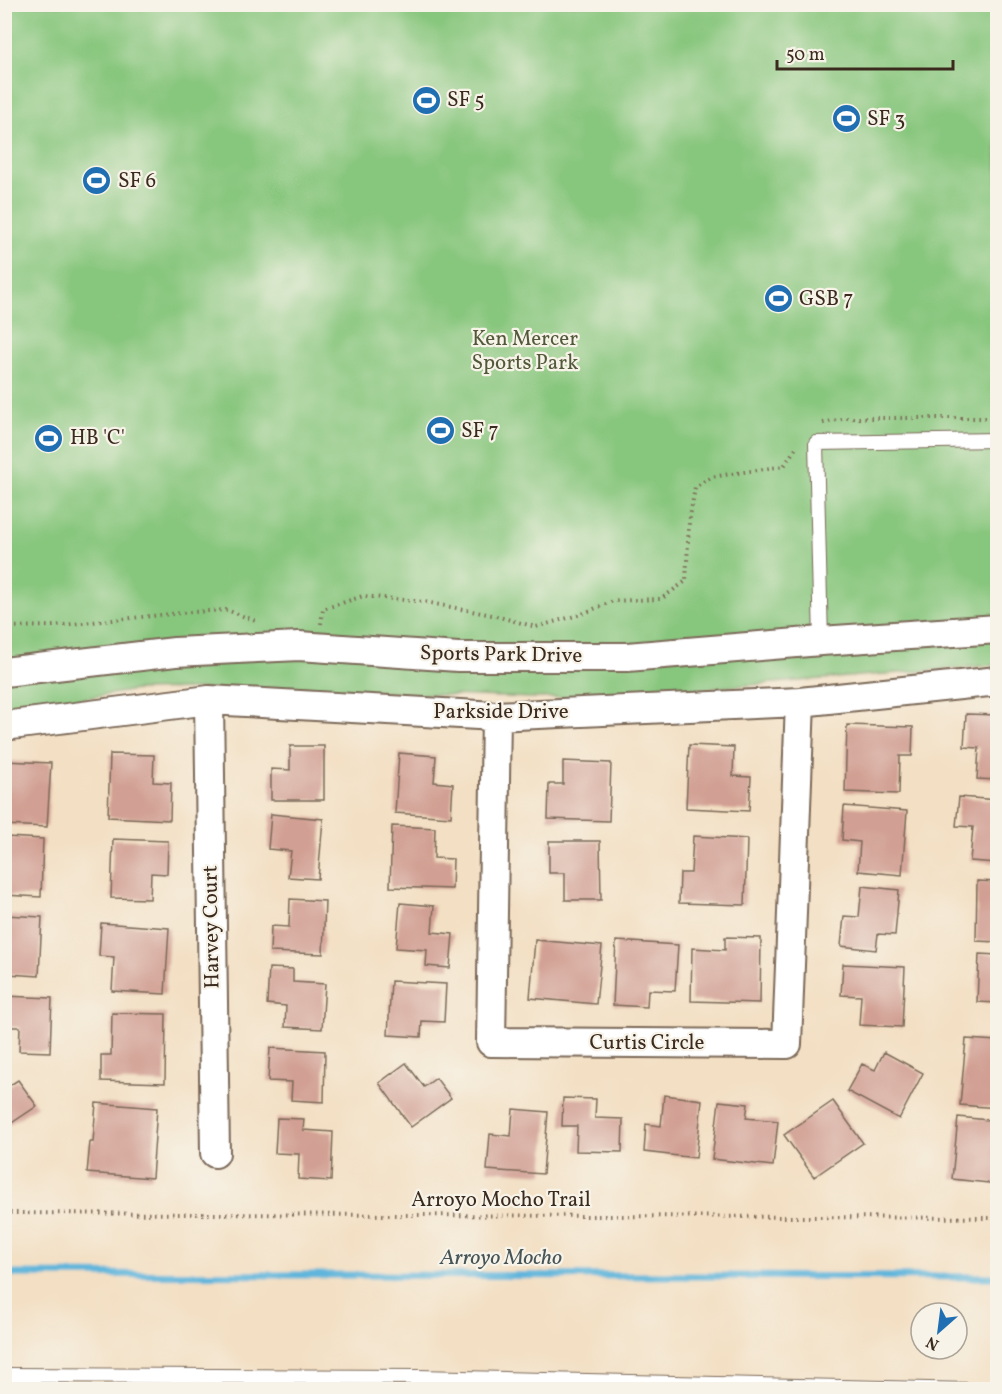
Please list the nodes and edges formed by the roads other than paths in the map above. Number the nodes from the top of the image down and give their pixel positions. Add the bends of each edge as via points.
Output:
1 (998, 440) edge
2 (998, 629) edge
3 (821, 641) junction
4 (4, 672) edge
5 (998, 681) edge
6 (209, 700) junction
7 (800, 702) junction
8 (496, 716) junction
9 (4, 726) edge
10 (215, 1153) dead end
11 (4, 1375) edge
12 (971, 1389) edge

1 - 3 lane via 816,443
2 - 3 street, Sports Park Drive
3 - 4 street, Sports Park Drive via 627,657 458,657 298,646 176,652
5 - 7 street, Parkside Drive
6 - 8 street, Parkside Drive
6 - 9 street, Parkside Drive
6 - 10 street, Harvey Court
7 - 8 street, Parkside Drive
7 - 8 street, Curtis Circle via 787,1044 491,1042
11 - 12 lane via 418,1377

